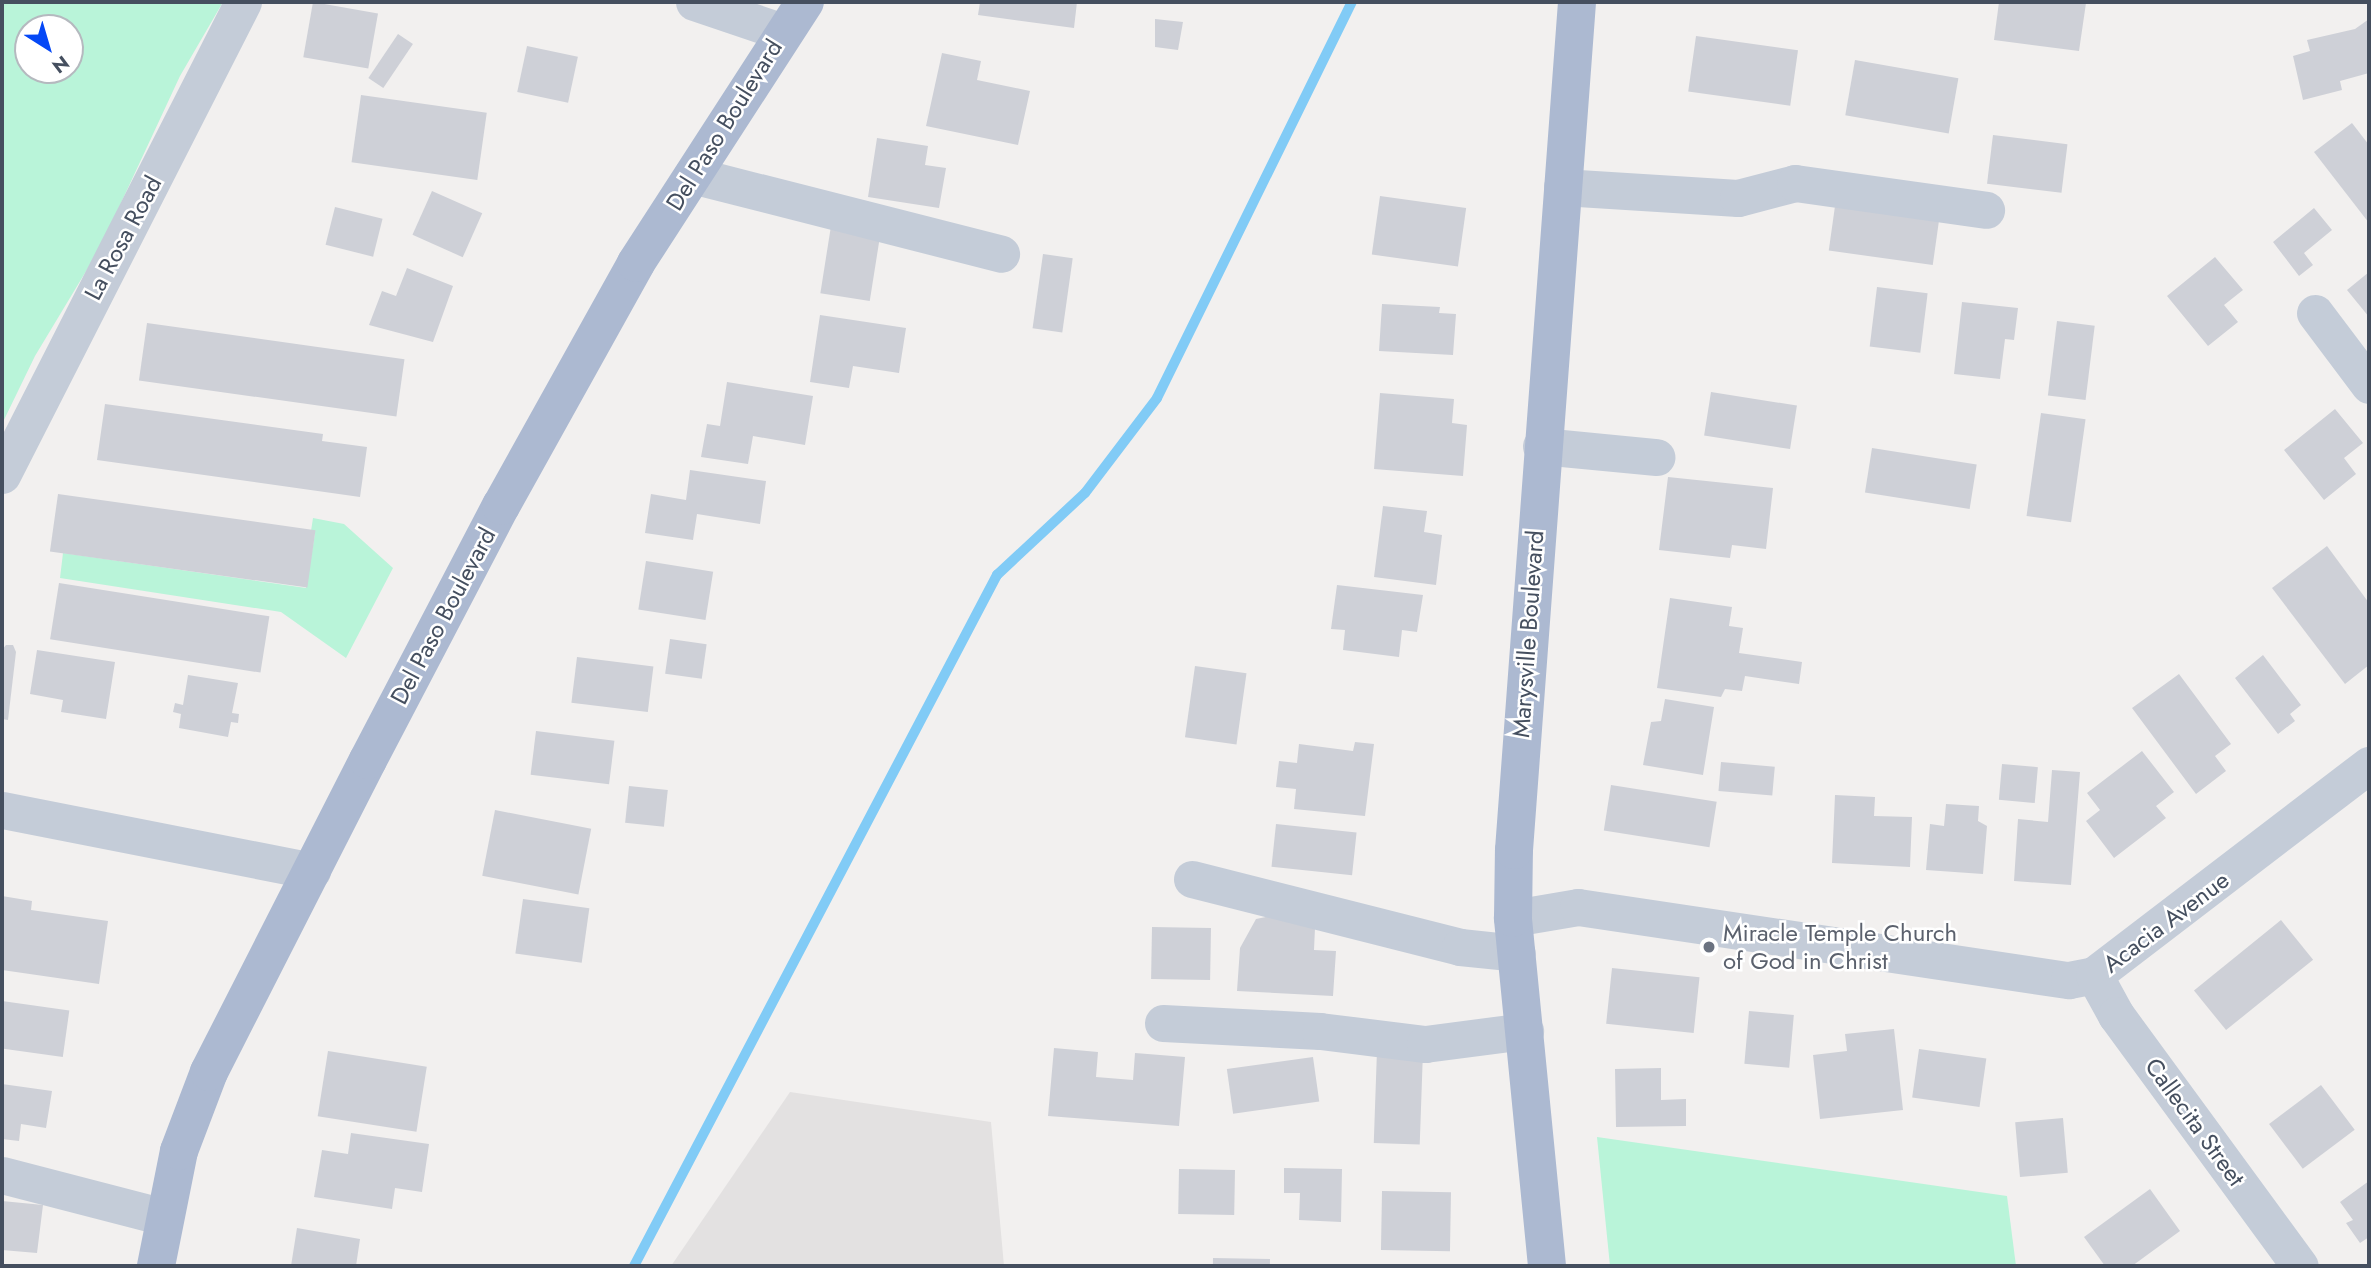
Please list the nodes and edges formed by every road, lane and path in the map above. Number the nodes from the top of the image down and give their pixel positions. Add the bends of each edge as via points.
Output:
1 (243, 2) edge
2 (694, 2) edge
3 (1577, 2) edge
4 (794, 17) edge
5 (692, 175) junction
6 (1562, 187) junction
7 (1986, 210) dead end
8 (1001, 254) dead end
9 (2315, 313) dead end
10 (2369, 385) edge
11 (1541, 446) junction
12 (1656, 457) dead end
13 (2, 475) edge
14 (2369, 765) edge
15 (2, 810) edge
16 (313, 872) junction
17 (1192, 879) dead end
18 (1515, 936) junction
19 (2094, 975) junction
20 (1163, 1023) dead end
21 (1525, 1031) junction
22 (2, 1175) edge
23 (164, 1217) junction
24 (156, 1266) edge
25 (1547, 1266) edge
26 (2300, 1266) edge

1 - 13 street, La Rosa Road
2 - 4 street
3 - 6 main road, Marysville Boulevard
4 - 5 main road, Del Paso Boulevard
5 - 8 street
5 - 16 main road, Del Paso Boulevard via 636,263 514,482
6 - 7 street via 1738,198 1795,183
6 - 11 main road, Marysville Boulevard
9 - 10 street
11 - 12 street
11 - 18 main road, Marysville Boulevard via 1516,792
14 - 19 street, Acacia Avenue
15 - 16 street
16 - 23 main road, Del Paso Boulevard via 209,1072 179,1151
17 - 18 street, Acacia Avenue via 1460,947
18 - 19 street, Acacia Avenue via 1578,907 2069,980
18 - 21 main road, Marysville Boulevard
19 - 26 street, Callecita Street via 2116,1015
20 - 21 street via 1320,1031 1425,1044
21 - 25 main road, Marysville Boulevard
22 - 23 street
23 - 24 main road, Del Paso Boulevard

